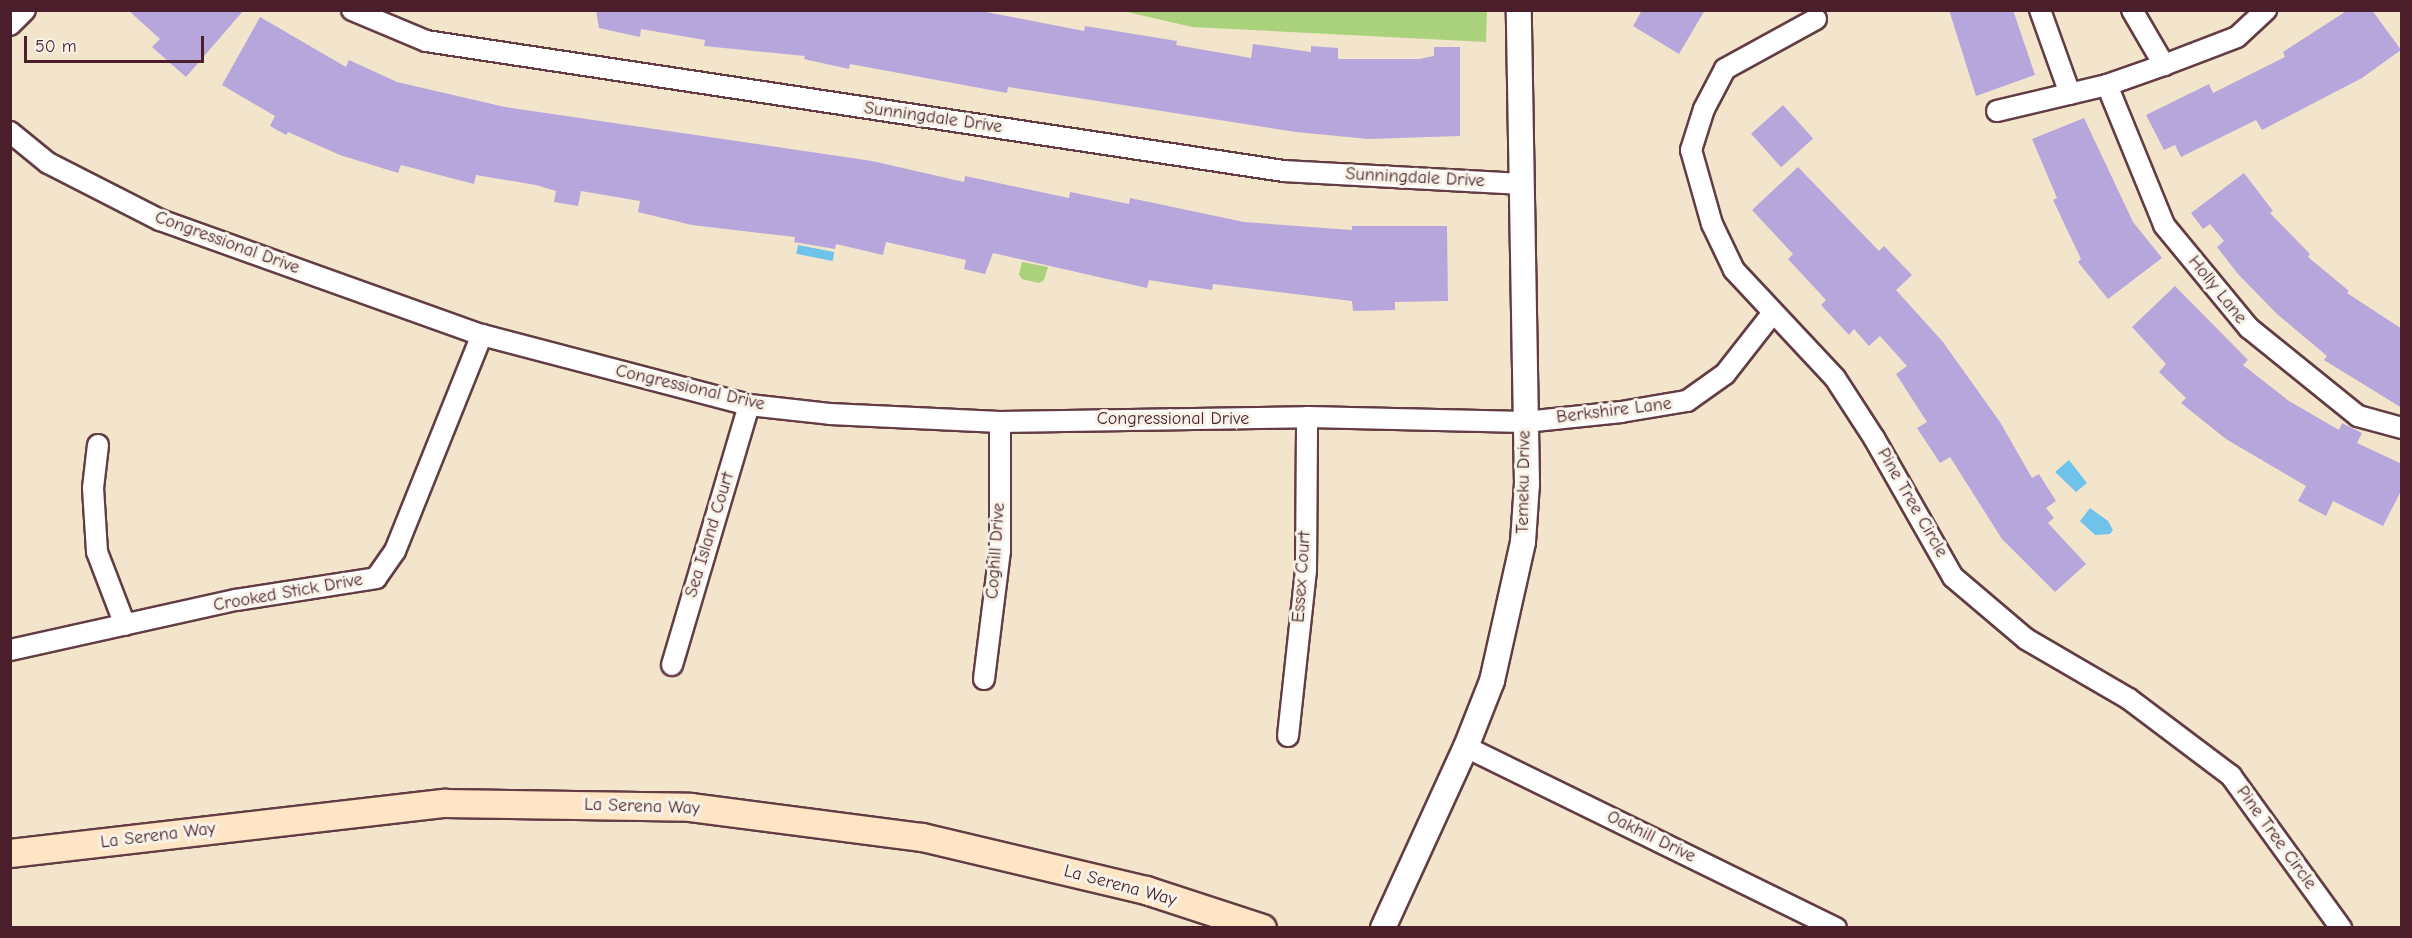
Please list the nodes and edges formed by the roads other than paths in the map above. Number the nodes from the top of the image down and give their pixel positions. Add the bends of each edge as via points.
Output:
1 (25, 10) edge
2 (352, 10) edge
3 (1519, 10) edge
4 (2040, 10) edge
5 (2132, 10) edge
6 (2266, 10) edge
7 (1816, 19) dead end
8 (10, 25) edge
9 (2164, 65) junction
10 (2107, 86) junction
11 (2070, 94) junction
12 (1997, 111) dead end
13 (10, 132) edge
14 (1522, 184) junction
15 (1772, 314) junction
16 (482, 335) junction
17 (749, 405) junction
18 (1306, 417) junction
19 (1000, 422) junction
20 (1525, 422) junction
21 (2402, 428) edge
22 (98, 445) dead end
23 (125, 625) junction
24 (10, 650) edge
25 (672, 665) dead end
26 (984, 679) dead end
27 (1288, 736) dead end
28 (1466, 747) junction
29 (10, 853) edge
30 (1262, 927) edge
31 (1383, 927) edge
32 (1836, 927) edge
33 (2341, 927) edge

1 - 8 street
2 - 14 street, Sunningdale Drive via 426,41 1284,171
3 - 14 street, Temeku Drive
4 - 11 street
5 - 9 street
6 - 9 street via 2237,37
7 - 15 street, Pine Tree Circle via 1725,69 1704,109 1691,150 1712,224 1734,270
9 - 10 street
10 - 11 street
10 - 21 street, Holly Lane via 2164,225 2249,328 2358,416
11 - 12 street
13 - 16 street, Congressional Drive via 48,163 160,220
14 - 20 street, Temeku Drive
15 - 20 street, Berkshire Lane via 1725,374 1687,401
15 - 33 street, Pine Tree Circle via 1834,378 1874,438 1953,576 2026,639 2129,699 2231,776
16 - 17 street, Congressional Drive
16 - 23 street, Crooked Stick Drive via 395,551 376,578 236,600
17 - 19 street, Congressional Drive via 830,414
17 - 25 street, Sea Island Court
18 - 19 street, Congressional Drive
18 - 20 street, Congressional Drive
18 - 27 street, Essex Court via 1306,571
19 - 26 street, Coghill Drive via 1000,551
20 - 28 street, Temeku Drive via 1523,542 1513,598 1492,681
22 - 23 street via 93,488 97,552
23 - 24 street, Crooked Stick Drive
28 - 31 street, Temeku Drive
28 - 32 street, Oakhill Drive
29 - 30 main road, La Serena Way via 444,803 690,807 922,837 1146,890

